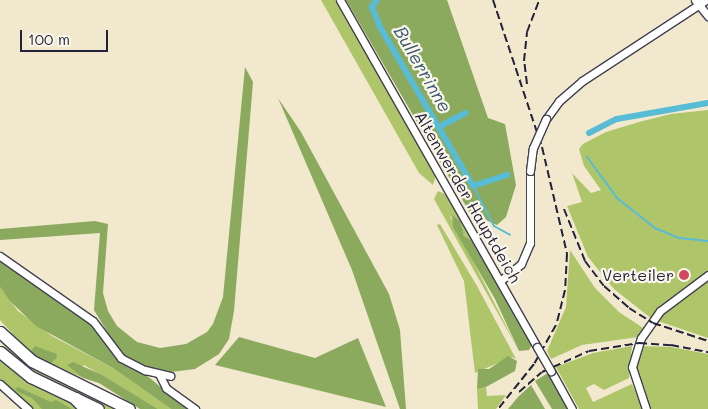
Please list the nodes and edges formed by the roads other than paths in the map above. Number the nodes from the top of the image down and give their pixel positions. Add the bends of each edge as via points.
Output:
1 (340, 0) edge
2 (706, 0) edge
3 (697, 3) edge
4 (708, 16) edge
5 (0, 256) edge
6 (708, 275) edge
7 (500, 281) junction
8 (0, 332) edge
9 (0, 352) edge
10 (159, 374) junction
11 (170, 376) dead end
12 (0, 384) edge
13 (76, 399) junction
14 (28, 409) edge
15 (86, 409) edge
16 (98, 409) edge
17 (129, 409) edge
18 (195, 409) edge
19 (572, 409) edge
20 (646, 409) edge

1 - 7 street, Altenwerder Hauptdeich
2 - 3 street
3 - 4 street
3 - 7 street, bridge via 582,81 565,95 546,120 533,148 530,171 530,243 518,268
5 - 10 street via 93,321 122,358
6 - 20 street via 656,315 641,338 632,367
7 - 19 street, Altenwerder Hauptdeich, bridge
8 - 17 main road via 32,361
9 - 13 main road via 31,377
10 - 11 street
10 - 18 street via 166,388
12 - 14 street
13 - 15 highway
13 - 16 main road

